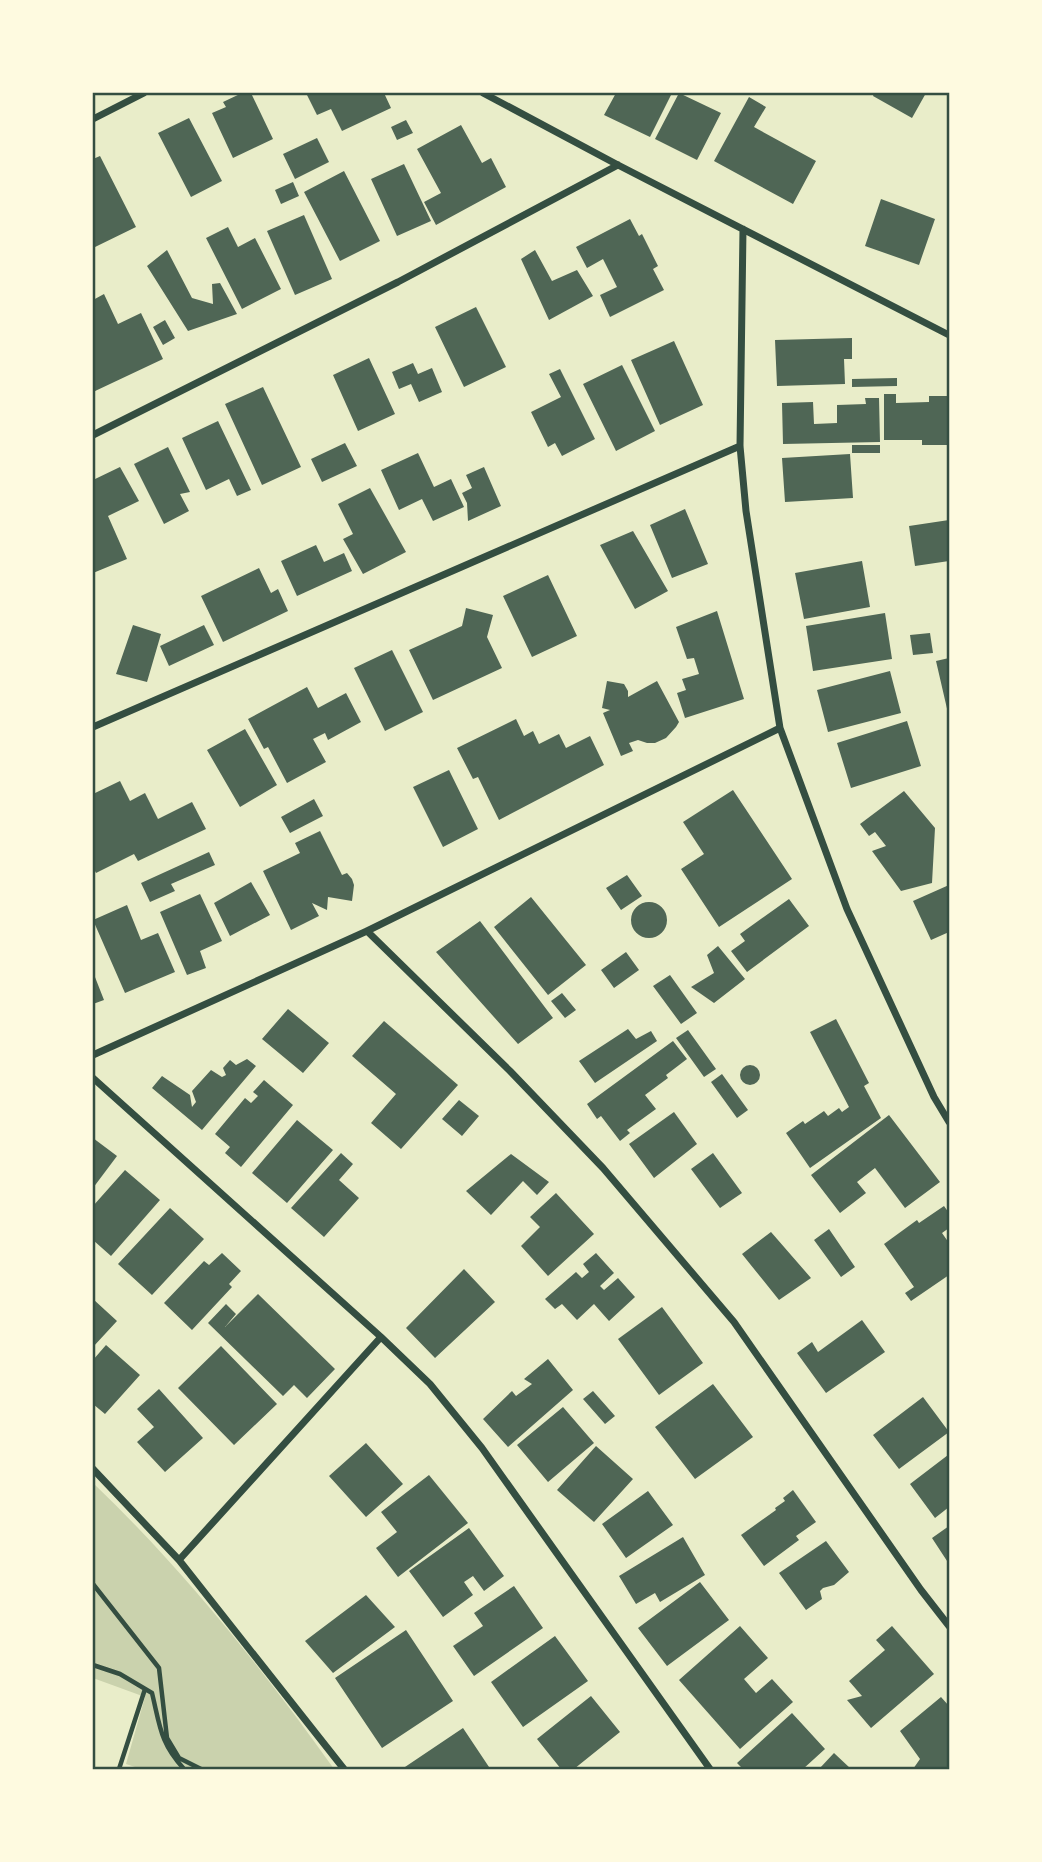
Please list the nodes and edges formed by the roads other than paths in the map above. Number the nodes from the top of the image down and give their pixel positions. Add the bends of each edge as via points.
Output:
1 (144, 93) edge
2 (483, 93) edge
3 (93, 119) edge
4 (618, 165) junction
5 (743, 229) junction
6 (949, 335) edge
7 (93, 435) edge
8 (740, 446) junction
9 (93, 727) edge
10 (780, 728) junction
11 (367, 931) junction
12 (93, 1055) edge
13 (93, 1078) edge
14 (949, 1122) edge
15 (381, 1337) junction
16 (93, 1469) edge
17 (179, 1560) junction
18 (949, 1626) edge
19 (344, 1769) edge
20 (709, 1769) edge

1 - 3 street
2 - 4 street
4 - 5 street
4 - 7 street
5 - 6 street
5 - 8 street
8 - 9 street
8 - 10 street
10 - 11 street
10 - 14 street via 847,909
11 - 12 street
11 - 18 street via 603,1168 734,1322
13 - 15 street
15 - 17 street
15 - 20 street via 430,1384 482,1448
16 - 17 street
17 - 19 street

